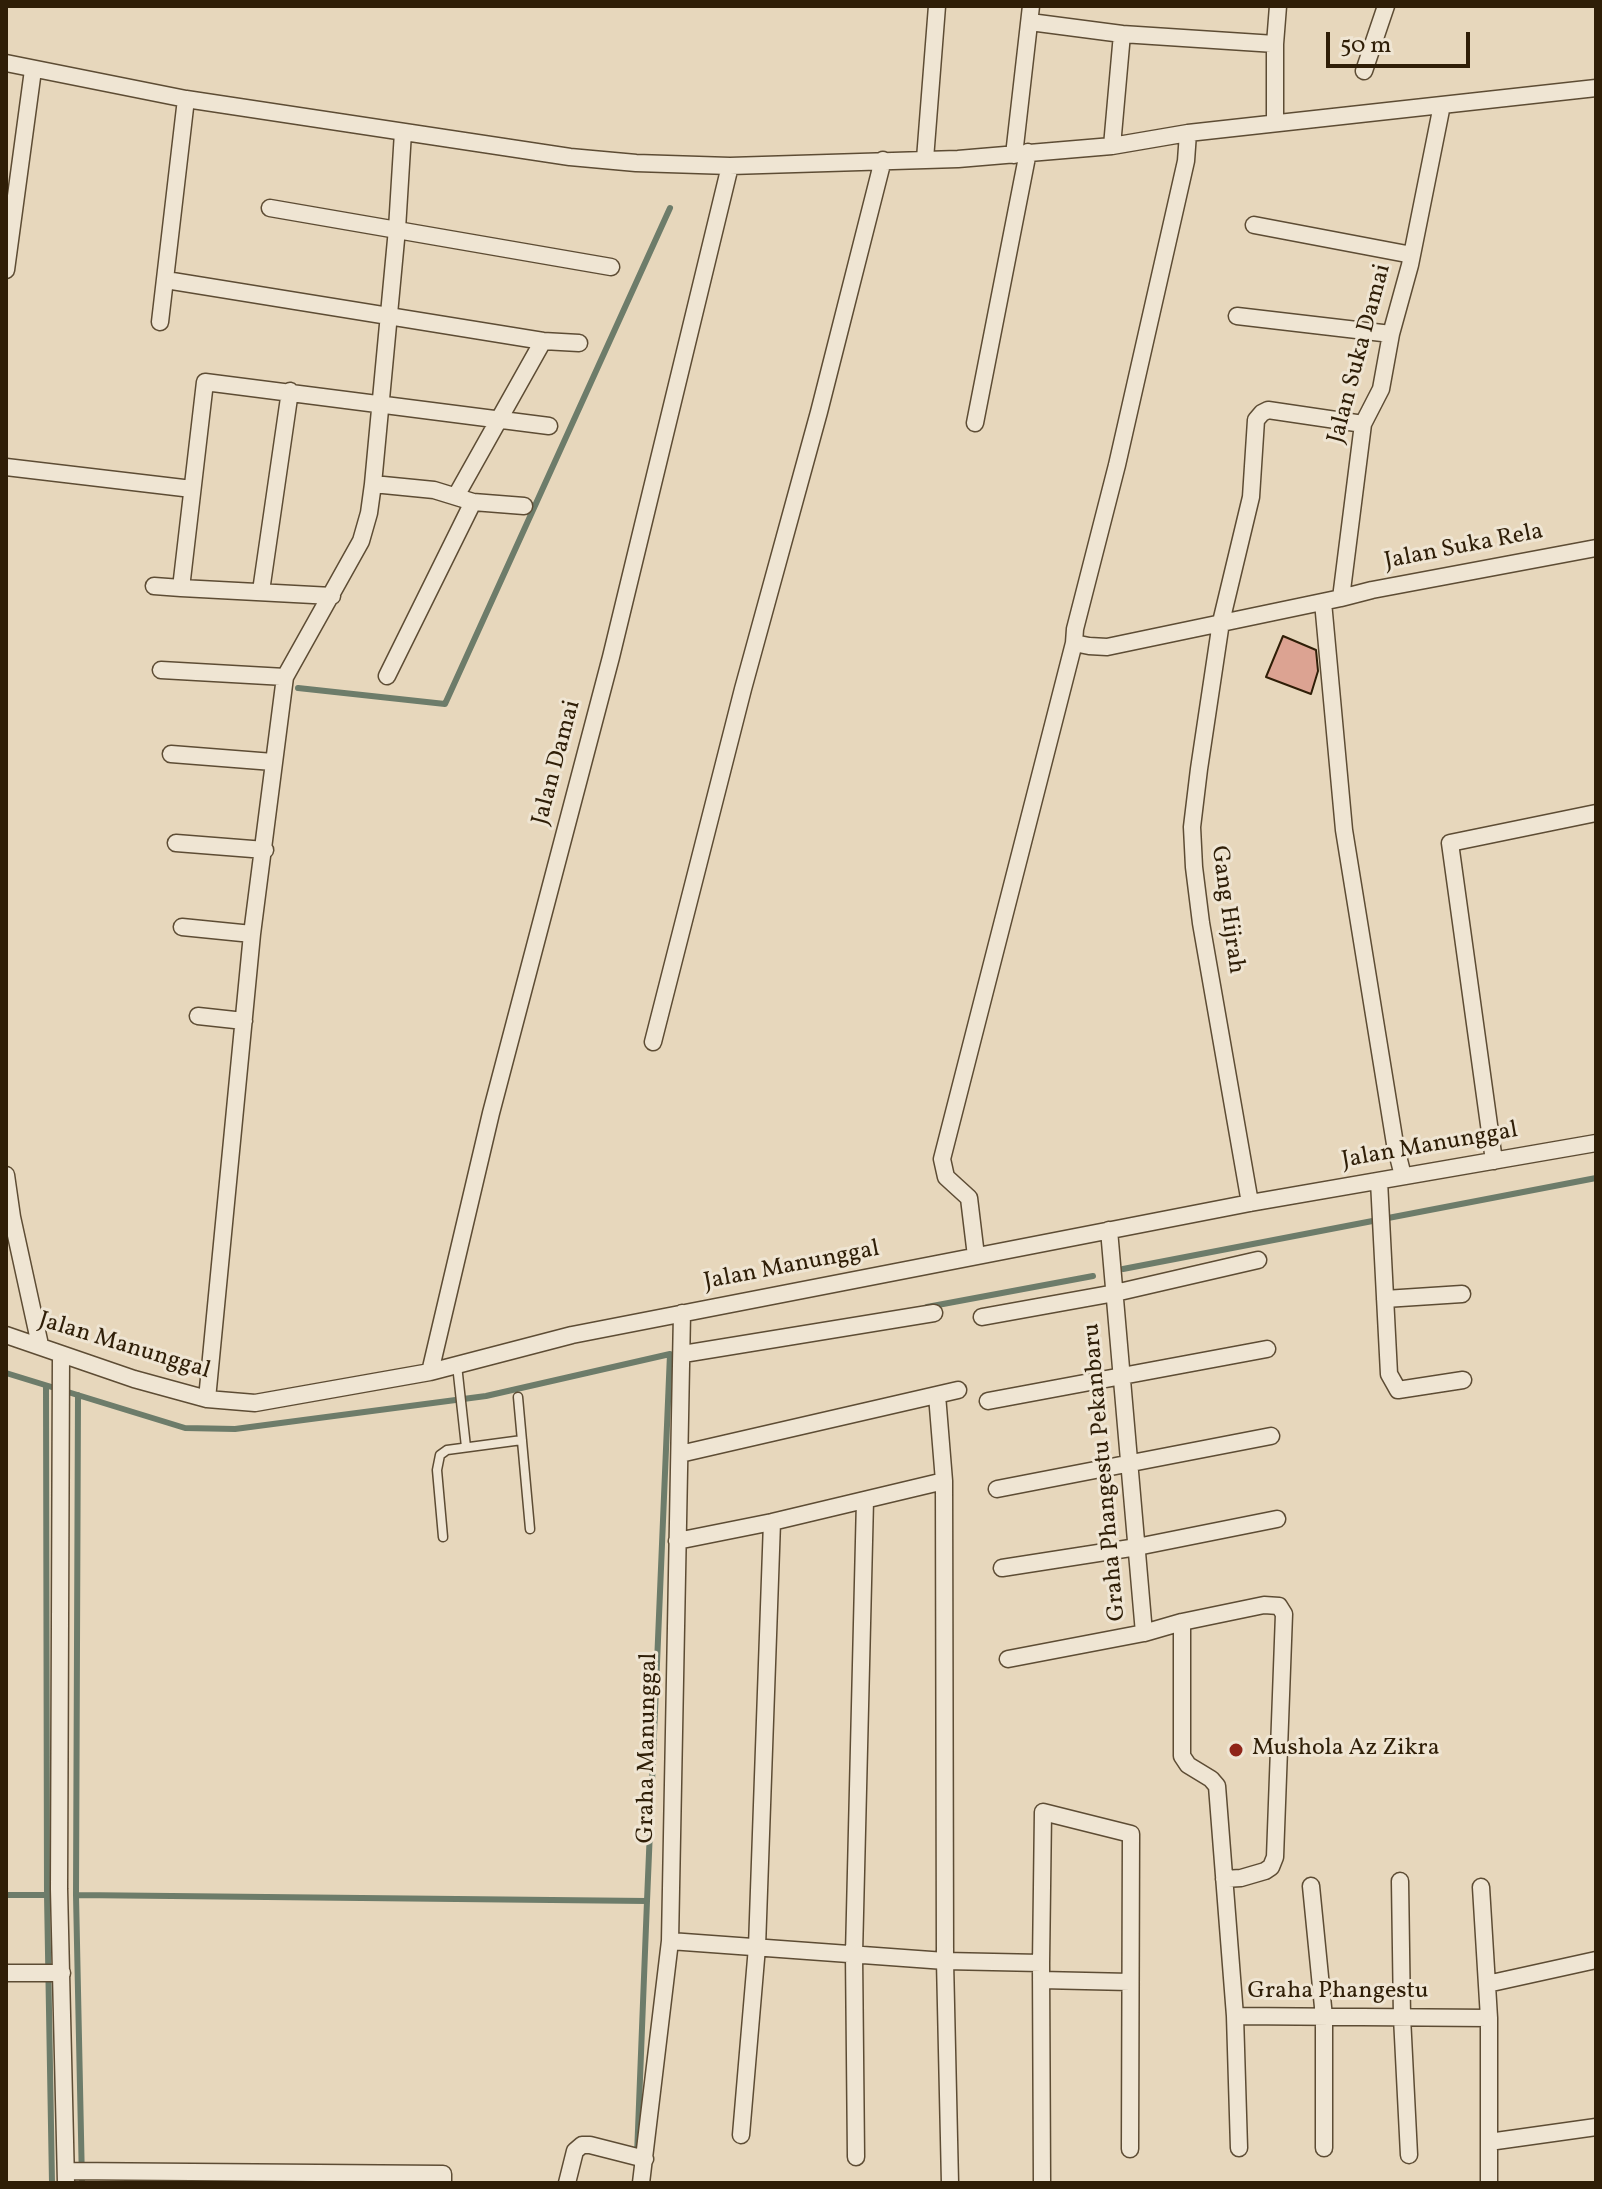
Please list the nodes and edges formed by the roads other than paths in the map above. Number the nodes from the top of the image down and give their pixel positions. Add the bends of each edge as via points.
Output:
1 (937, 6) edge
2 (1278, 6) edge
3 (1386, 6) edge
4 (1031, 14) edge
5 (1122, 34) junction
6 (1275, 44) junction
7 (6, 63) edge
8 (33, 70) junction
9 (1364, 71) dead end
10 (1596, 88) edge
11 (186, 99) junction
12 (1442, 105) junction
13 (1275, 122) junction
14 (403, 132) junction
15 (1188, 133) junction
16 (1112, 146) junction
17 (1021, 154) junction
18 (925, 159) junction
19 (883, 160) junction
20 (730, 166) junction
21 (270, 208) dead end
22 (1254, 225) dead end
23 (397, 229) junction
24 (1412, 255) junction
25 (611, 267) dead end
26 (6, 270) edge
27 (166, 280) junction
28 (388, 316) junction
29 (1237, 316) dead end
30 (160, 322) dead end
31 (1391, 334) junction
32 (543, 341) junction
33 (579, 343) dead end
34 (290, 391) junction
35 (379, 403) junction
36 (498, 419) junction
37 (975, 423) dead end
38 (1363, 424) junction
39 (549, 426) dead end
40 (6, 467) edge
41 (373, 484) junction
42 (192, 489) junction
43 (456, 496) junction
44 (473, 502) junction
45 (524, 506) dead end
46 (1596, 548) edge
47 (154, 586) dead end
48 (181, 588) junction
49 (261, 591) junction
50 (332, 596) junction
51 (1341, 598) junction
52 (1323, 602) junction
53 (1221, 622) junction
54 (1074, 643) junction
55 (161, 670) dead end
56 (387, 676) dead end
57 (285, 677) junction
58 (171, 754) dead end
59 (273, 762) junction
60 (1596, 814) edge
61 (176, 843) dead end
62 (265, 850) junction
63 (182, 927) dead end
64 (252, 934) junction
65 (198, 1016) dead end
66 (244, 1021) junction
67 (653, 1042) dead end
68 (1596, 1143) edge
69 (1494, 1161) junction
70 (6, 1175) edge
71 (1403, 1176) junction
72 (1379, 1181) junction
73 (1250, 1203) junction
74 (1109, 1230) junction
75 (976, 1256) junction
76 (1258, 1260) dead end
77 (1114, 1289) junction
78 (1462, 1294) dead end
79 (1385, 1299) junction
80 (934, 1313) dead end
81 (682, 1316) junction
82 (982, 1317) dead end
83 (6, 1335) edge
84 (40, 1345) junction
85 (1267, 1349) dead end
86 (683, 1353) junction
87 (61, 1358) junction
88 (457, 1368) junction
89 (430, 1372) junction
90 (1122, 1376) junction
91 (1463, 1380) dead end
92 (958, 1390) dead end
93 (937, 1395) junction
94 (518, 1397) dead end
95 (207, 1399) junction
96 (988, 1401) dead end
97 (1271, 1436) dead end
98 (522, 1440) junction
99 (466, 1447) junction
100 (680, 1454) junction
101 (1129, 1463) junction
102 (944, 1481) junction
103 (997, 1489) dead end
104 (865, 1500) junction
105 (1277, 1519) dead end
106 (772, 1522) junction
107 (530, 1529) dead end
108 (443, 1537) dead end
109 (677, 1541) junction
110 (1137, 1547) junction
111 (1002, 1568) dead end
112 (1182, 1622) junction
113 (1144, 1633) junction
114 (1008, 1659) dead end
115 (1224, 1879) junction
116 (1400, 1881) dead end
117 (1311, 1886) dead end
118 (1481, 1887) dead end
119 (670, 1941) junction
120 (757, 1947) junction
121 (854, 1954) junction
122 (1596, 1960) edge
123 (945, 1961) junction
124 (1041, 1971) junction
125 (6, 1973) edge
126 (62, 1973) junction
127 (1130, 1982) junction
128 (1487, 1984) junction
129 (1235, 2016) junction
130 (1324, 2017) junction
131 (1402, 2017) junction
132 (1489, 2018) junction
133 (1596, 2127) edge
134 (741, 2135) dead end
135 (1489, 2142) junction
136 (1239, 2148) dead end
137 (1324, 2148) dead end
138 (1130, 2149) dead end
139 (1409, 2155) dead end
140 (856, 2157) dead end
141 (645, 2159) junction
142 (68, 2175) edge
143 (245, 2177) edge
144 (443, 2183) edge
145 (567, 2183) edge
146 (641, 2183) edge
147 (950, 2183) edge
148 (1042, 2183) edge
149 (1489, 2183) edge

1 - 18 street
2 - 6 street
3 - 9 street
4 - 5 street
4 - 17 street
5 - 6 street
5 - 16 street
6 - 13 street
7 - 8 street
8 - 11 street
8 - 26 street
10 - 12 street
11 - 14 street
11 - 27 street
12 - 13 street
12 - 24 street, Jalan Suka Damai
13 - 15 street
14 - 20 street via 570,157
14 - 23 street
15 - 16 street
15 - 54 street via 1186,161
16 - 17 street
17 - 18 street
17 - 37 street
18 - 19 street
19 - 20 street
19 - 67 street
20 - 89 street, Jalan Damai
21 - 23 street
22 - 24 street
23 - 25 street
23 - 28 street
24 - 31 street, Jalan Suka Damai
27 - 28 street
27 - 30 street
28 - 32 street
28 - 35 street
29 - 31 street
31 - 38 street, Jalan Suka Damai via 1381,389
32 - 33 street
32 - 36 street
34 - 35 street
34 - 42 street via 205,382
34 - 49 street
35 - 36 street
35 - 41 street
36 - 39 street
36 - 43 street
38 - 51 street, Jalan Suka Damai
38 - 53 street, Gang Hijrah via 1268,410 1256,420 1251,497
40 - 42 street
41 - 43 street
41 - 50 street via 361,541
42 - 48 street
43 - 44 street
44 - 45 street
44 - 56 street
46 - 51 street, Jalan Suka Rela
47 - 48 street
48 - 49 street
49 - 50 street
50 - 57 street
51 - 52 street
52 - 53 street
52 - 71 street via 1344,830
53 - 54 street via 1107,647
53 - 73 street, Gang Hijrah via 1192,827 1194,867
54 - 75 street via 942,1159 946,1177 969,1198
55 - 57 street
57 - 59 street
58 - 59 street
59 - 62 street
60 - 69 street via 1450,843
61 - 62 street
62 - 64 street
63 - 64 street
64 - 66 street
65 - 66 street
66 - 95 street
68 - 69 street, Jalan Manunggal
69 - 71 street, Jalan Manunggal
70 - 84 street
71 - 72 street, Jalan Manunggal
72 - 73 street, Jalan Manunggal
72 - 79 street
73 - 74 street, Jalan Manunggal
74 - 75 street, Jalan Manunggal
74 - 77 street, Graha Phangestu Pekanbaru
75 - 81 street, Jalan Manunggal
76 - 77 street
77 - 82 street
77 - 90 street, Graha Phangestu Pekanbaru
78 - 79 street
79 - 91 street via 1389,1374 1398,1390
80 - 86 street
81 - 86 street, Graha Manunggal
81 - 88 street, Jalan Manunggal via 572,1335
83 - 84 street, Jalan Manunggal
84 - 87 street, Jalan Manunggal
85 - 90 street
86 - 100 street, Graha Manunggal
87 - 95 street, Jalan Manunggal
87 - 126 street
88 - 89 street, Jalan Manunggal
88 - 99 lane
89 - 95 street, Jalan Manunggal via 255,1403
90 - 96 street
90 - 101 street, Graha Phangestu Pekanbaru
92 - 93 street
93 - 100 street
93 - 102 street
94 - 98 lane
97 - 101 street
98 - 99 lane
98 - 107 lane
99 - 108 lane via 447,1450 437,1463
100 - 109 street, Graha Manunggal
101 - 103 street
101 - 110 street, Graha Phangestu Pekanbaru
102 - 104 street
102 - 123 street
104 - 106 street
104 - 121 street
105 - 110 street
106 - 109 street
106 - 120 street
109 - 119 street, Graha Manunggal
110 - 111 street
110 - 113 street, Graha Phangestu Pekanbaru
112 - 113 street, Graha Phangestu Pekanbaru
112 - 115 street, Graha Phangestu via 1182,1756 1217,1786
112 - 115 street, Graha Phangestu Pekanbaru via 1264,1605 1279,1606 1284,1614 1275,1857 1265,1871
113 - 114 street
115 - 129 street, Graha Phangestu
116 - 131 street
117 - 130 street
118 - 128 street
119 - 120 street
119 - 141 street, Graha Manunggal
120 - 121 street
120 - 134 street
121 - 123 street
121 - 140 street
122 - 128 street
123 - 124 street
123 - 147 street
124 - 127 street
124 - 127 street via 1043,1812 1131,1834
124 - 148 street
125 - 126 street
126 - 142 street
127 - 138 street
128 - 132 street
129 - 130 street, Graha Phangestu
129 - 136 street
130 - 131 street, Graha Phangestu
130 - 137 street
131 - 132 street, Graha Phangestu
131 - 139 street
132 - 135 street
133 - 135 street
135 - 149 street
141 - 145 street via 582,2145 575,2151
141 - 146 street, Graha Manunggal
142 - 143 street via 91,2171
143 - 144 street via 443,2174

